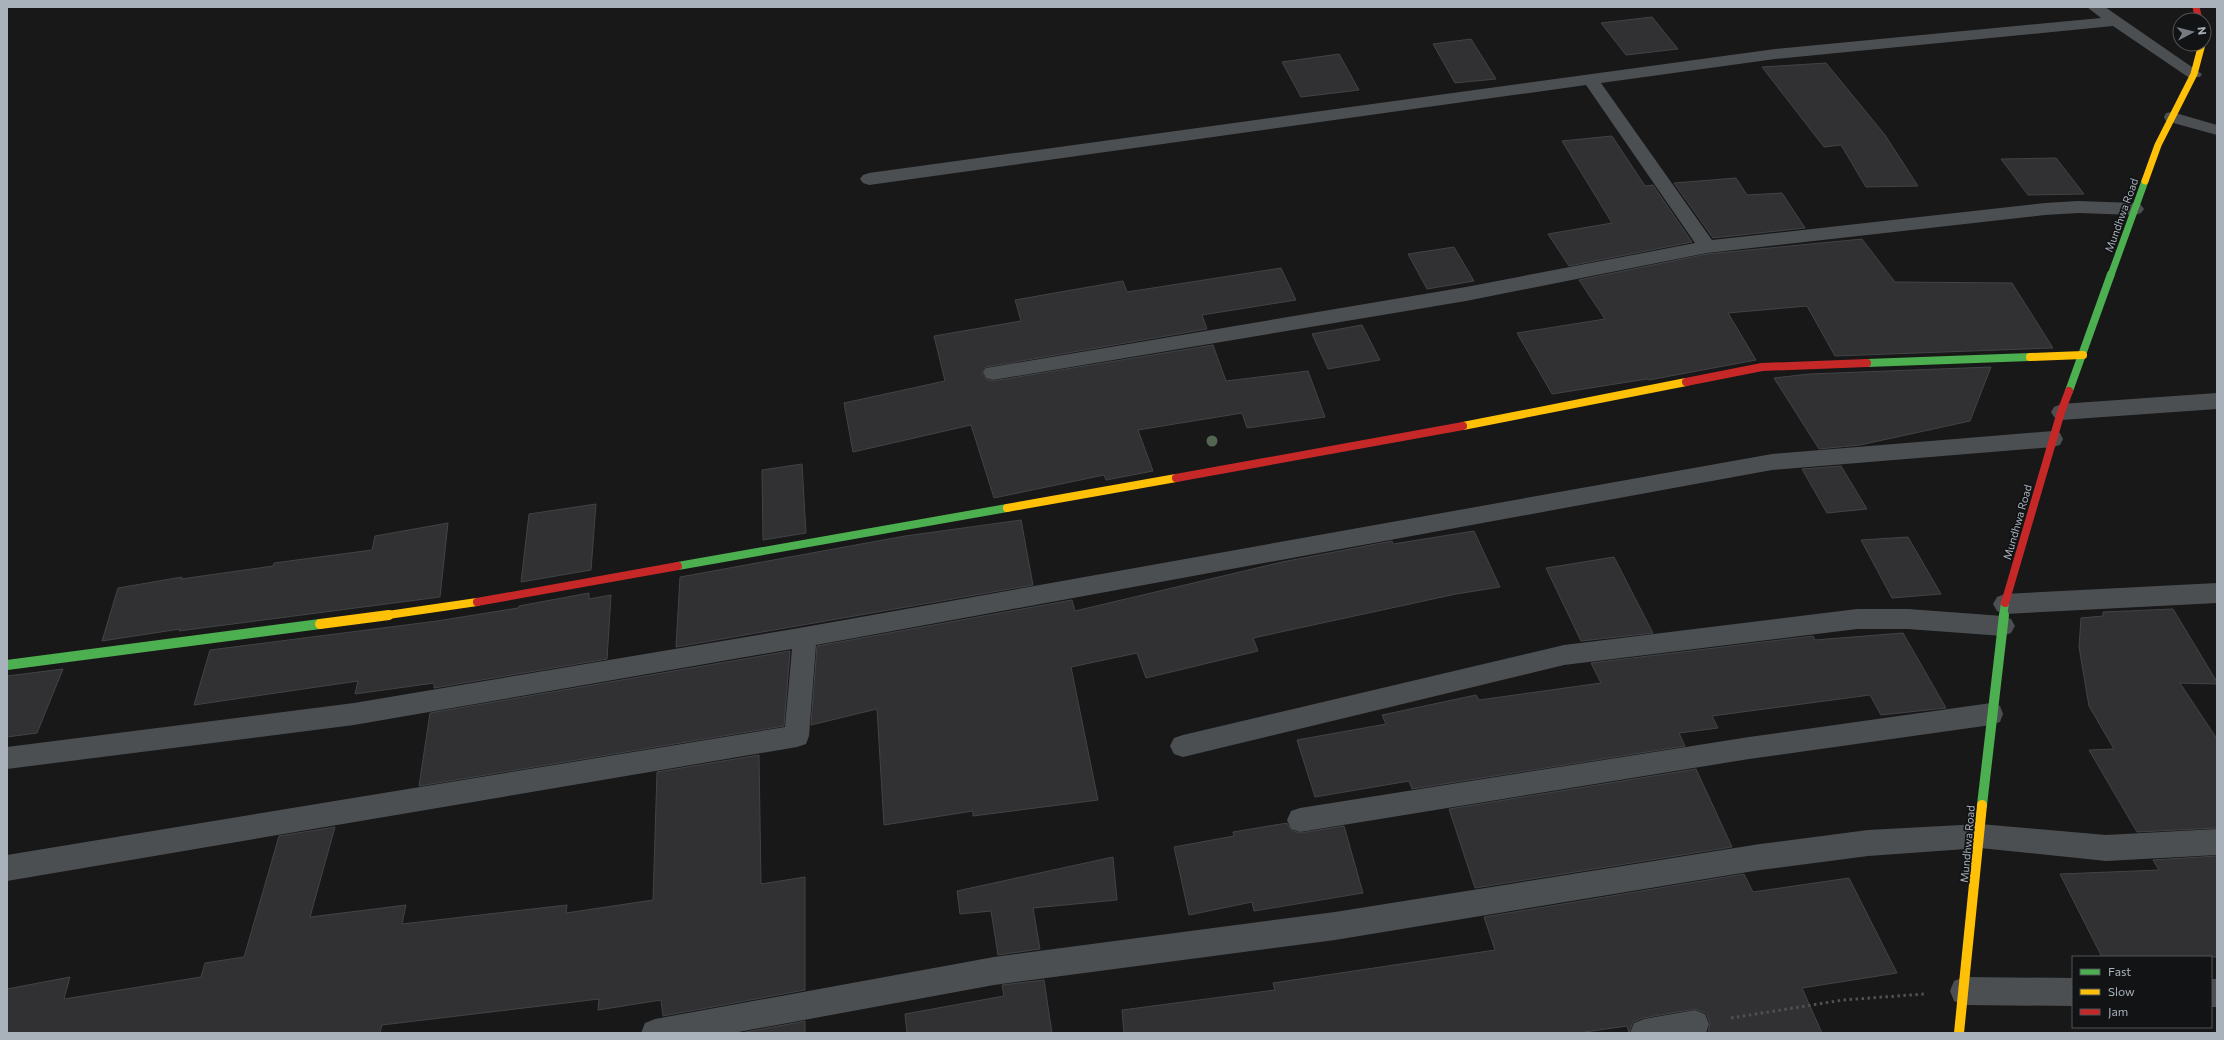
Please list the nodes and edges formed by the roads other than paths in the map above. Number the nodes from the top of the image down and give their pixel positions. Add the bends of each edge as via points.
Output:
1 (2094, 7) edge
2 (2115, 21) junction
3 (2200, 52) edge
4 (2194, 74) junction
5 (1591, 80) junction
6 (2172, 117) junction
7 (2217, 130) edge
8 (868, 179) dead end
9 (2135, 209) junction
10 (1707, 247) junction
11 (2083, 355) junction
12 (993, 374) dead end
13 (2217, 401) edge
14 (2061, 412) junction
15 (2053, 440) junction
16 (2217, 594) edge
17 (2004, 615) junction
18 (805, 637) junction
19 (7, 665) edge
20 (1991, 714) junction
21 (1183, 746) dead end
22 (7, 758) edge
23 (1300, 820) dead end
24 (1980, 836) junction
25 (2217, 842) edge
26 (7, 868) edge
27 (1964, 992) junction
28 (2072, 992) edge
29 (1695, 1024) road end
30 (655, 1033) edge
31 (1644, 1033) edge
32 (1959, 1033) edge

1 - 2 street
2 - 4 street
2 - 5 street via 1775,54
3 - 4 street, Mundhwa Road
4 - 6 street, Mundhwa Road
5 - 8 street
5 - 10 street
6 - 7 street
6 - 9 street, Mundhwa Road via 2158,145
9 - 10 street via 2045,209
9 - 11 street, Mundhwa Road
10 - 12 street via 1466,294
11 - 14 street, Mundhwa Road
11 - 19 street via 1762,367 1396,439 424,611
13 - 14 street
14 - 15 street, Mundhwa Road
15 - 17 street, Mundhwa Road
15 - 18 street via 1772,462
16 - 17 street
17 - 20 street, Mundhwa Road
17 - 21 street via 1857,619 1564,655
18 - 22 street via 354,714
18 - 26 street via 797,736
20 - 23 street via 1750,748
20 - 24 street, Mundhwa Road
24 - 25 street via 2106,848
24 - 27 street, Mundhwa Road
24 - 30 street via 1868,843 1760,857 1335,926 994,972
27 - 28 street
27 - 32 street, Mundhwa Road
29 - 31 street

